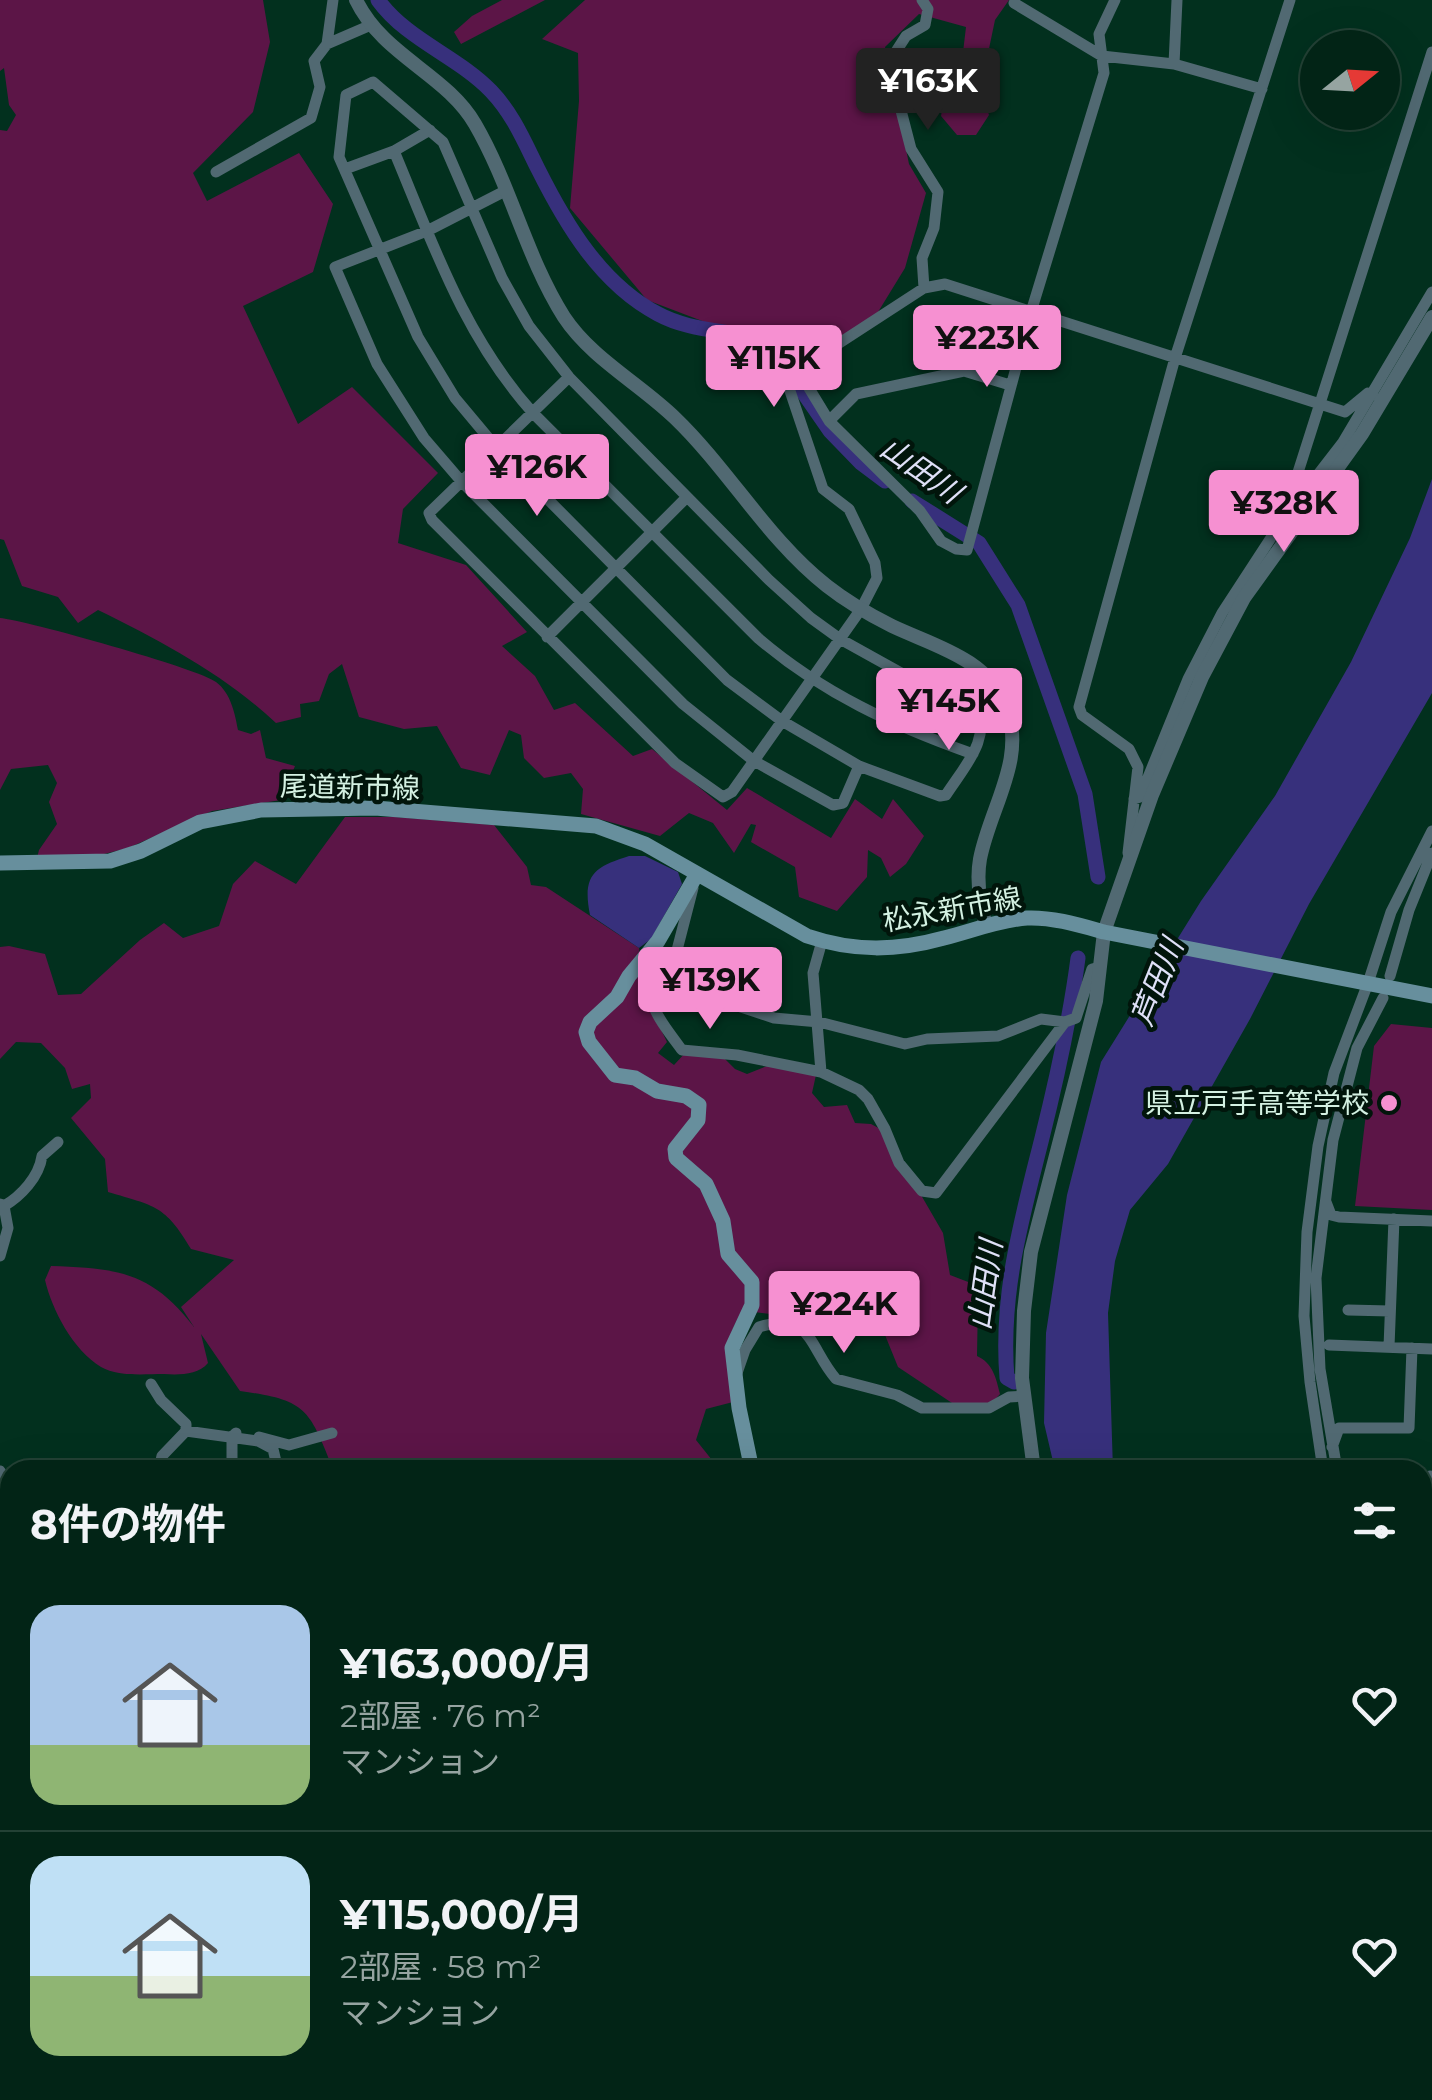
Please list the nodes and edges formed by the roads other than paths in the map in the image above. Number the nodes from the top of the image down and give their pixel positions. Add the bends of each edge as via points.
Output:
1 (333, 0) edge
2 (356, 0) edge
3 (922, 0) edge
4 (1115, 0) edge
5 (1177, 0) edge
6 (1290, 0) edge
7 (1014, 3) dead end
8 (372, 24) junction
9 (327, 44) junction
10 (1432, 52) edge
11 (1102, 56) junction
12 (1174, 64) junction
13 (1262, 89) junction
14 (430, 130) junction
15 (394, 151) junction
16 (344, 169) junction
17 (216, 172) dead end
18 (506, 191) junction
19 (471, 206) junction
20 (428, 230) junction
21 (380, 247) junction
22 (924, 288) junction
23 (1432, 292) edge
24 (1030, 312) junction
25 (1432, 317) edge
26 (1176, 358) junction
27 (798, 370) junction
28 (569, 377) junction
29 (1010, 385) junction
30 (1373, 395) junction
31 (1320, 404) junction
32 (533, 412) junction
33 (828, 421) junction
34 (496, 448) junction
35 (460, 481) junction
36 (687, 497) junction
37 (1282, 521) junction
38 (651, 533) junction
39 (615, 569) junction
40 (582, 602) junction
41 (861, 608) junction
42 (547, 637) junction
43 (840, 639) junction
44 (812, 679) junction
45 (782, 721) junction
46 (972, 754) junction
47 (754, 761) junction
48 (860, 766) junction
49 (1134, 799) junction
50 (1432, 831) edge
51 (1432, 853) edge
52 (1131, 861) junction
53 (0, 864) edge
54 (697, 874) junction
55 (986, 926) junction
56 (1111, 933) junction
57 (658, 940) junction
58 (822, 941) junction
59 (1100, 967) junction
60 (1390, 976) dead end
61 (1364, 982) junction
62 (1432, 996) edge
63 (1383, 998) dead end
64 (819, 1022) junction
65 (1064, 1022) junction
66 (822, 1072) junction
67 (58, 1142) dead end
68 (1318, 1146) junction
69 (1324, 1197) junction
70 (2, 1205) edge
71 (1394, 1219) junction
72 (1432, 1221) edge
73 (0, 1256) edge
74 (1348, 1310) dead end
75 (1390, 1311) junction
76 (1330, 1346) dead end
77 (1388, 1348) junction
78 (1412, 1348) junction
79 (1432, 1349) edge
80 (735, 1376) junction
81 (152, 1384) dead end
82 (1024, 1396) junction
83 (186, 1430) junction
84 (332, 1433) dead end
85 (232, 1437) junction
86 (1331, 1448) junction
87 (161, 1460) edge
88 (232, 1460) edge
89 (276, 1460) edge
90 (750, 1460) edge
91 (1033, 1460) edge
92 (1322, 1460) edge
93 (1334, 1460) edge

1 - 9 street
2 - 8 street
3 - 22 street via 925,25 894,52 892,72 910,149 938,192 922,258
4 - 11 street via 1099,34
5 - 12 street
6 - 13 street
7 - 11 street
8 - 9 street
8 - 18 street via 474,122
9 - 17 street via 314,62 320,87 311,118
10 - 31 street
11 - 12 street
11 - 24 street via 1104,74
12 - 13 street
13 - 26 street
14 - 15 street
14 - 16 street via 373,82 346,95
14 - 19 street via 443,142
15 - 16 street
15 - 20 street
16 - 21 street
18 - 19 street
18 - 41 street via 566,321 677,420 800,562
19 - 20 street
19 - 28 street via 529,326
20 - 21 street
20 - 32 street via 474,335
21 - 34 street via 436,370
21 - 35 street via 336,267 377,364
22 - 24 street via 946,284
22 - 27 street
23 - 30 street
24 - 26 street
24 - 29 street
25 - 52 street via 1362,434 1244,598 1176,733
26 - 31 street
26 - 49 street via 1079,707 1128,749 1138,767
27 - 33 street
27 - 41 street via 788,385 824,489 849,509 875,564 877,578
28 - 32 street
28 - 36 street
29 - 33 street via 964,371 856,394
29 - 33 street via 967,550 941,541 920,510
30 - 31 street via 1345,412
30 - 37 street
31 - 37 street
32 - 34 street
32 - 38 street
34 - 35 street
34 - 39 street
35 - 40 street
35 - 42 street via 430,513 432,520
36 - 38 street
36 - 43 street via 769,580
37 - 49 street via 1222,613
38 - 39 street
38 - 44 street via 758,638
39 - 40 street
39 - 45 street via 727,680
40 - 42 street
40 - 47 street via 682,704
41 - 43 street
41 - 55 street via 975,666 1006,705 1012,760 979,869
42 - 47 street via 676,763 722,797
43 - 44 street
43 - 46 street via 912,679 976,702 983,718
44 - 45 street
44 - 46 street via 871,715
45 - 47 street
45 - 48 street
46 - 48 street via 940,796
47 - 48 street via 832,806 843,803
49 - 52 street
50 - 61 street via 1390,912
51 - 60 street
52 - 56 street
53 - 54 main road, 尾道新市線 via 110,861 200,822 261,810 375,808 596,826
54 - 57 main road
54 - 58 main road, 松永新市線
54 - 64 street via 676,954 682,966 738,1006
55 - 56 main road, 松永新市線 via 1031,918
55 - 58 main road, 松永新市線 via 900,948
56 - 59 street
56 - 61 main road, 松永新市線
57 - 66 street via 646,989 682,1050
57 - 80 main road via 586,1032 615,1075 699,1105 698,1120 675,1149 682,1167 706,1184 723,1221 728,1254 752,1282 752,1305 732,1348
58 - 64 street via 813,973
59 - 65 street via 1092,969 1076,1018
59 - 82 street via 1032,1252
61 - 62 main road, 松永新市線
61 - 68 street
63 - 69 street via 1352,1063
64 - 65 street via 905,1044 998,1036 1041,1019
64 - 66 street
65 - 66 street via 936,1193 922,1192 899,1163 868,1099
67 - 70 street via 19,1197
68 - 69 street
68 - 92 street via 1304,1316
69 - 71 street via 1330,1215
69 - 86 street via 1316,1321
70 - 73 street via 8,1228
71 - 72 street
71 - 75 street
74 - 75 street
75 - 77 street
76 - 77 street
77 - 78 street
78 - 79 street
78 - 86 street via 1409,1428 1339,1428
80 - 82 street via 758,1327 790,1322 810,1336 836,1379 922,1408 989,1408
80 - 90 main road
81 - 83 street
82 - 91 street
83 - 85 street
83 - 87 street
84 - 85 street via 289,1444 235,1432
85 - 88 street
85 - 89 street via 258,1441 273,1449
86 - 93 street

